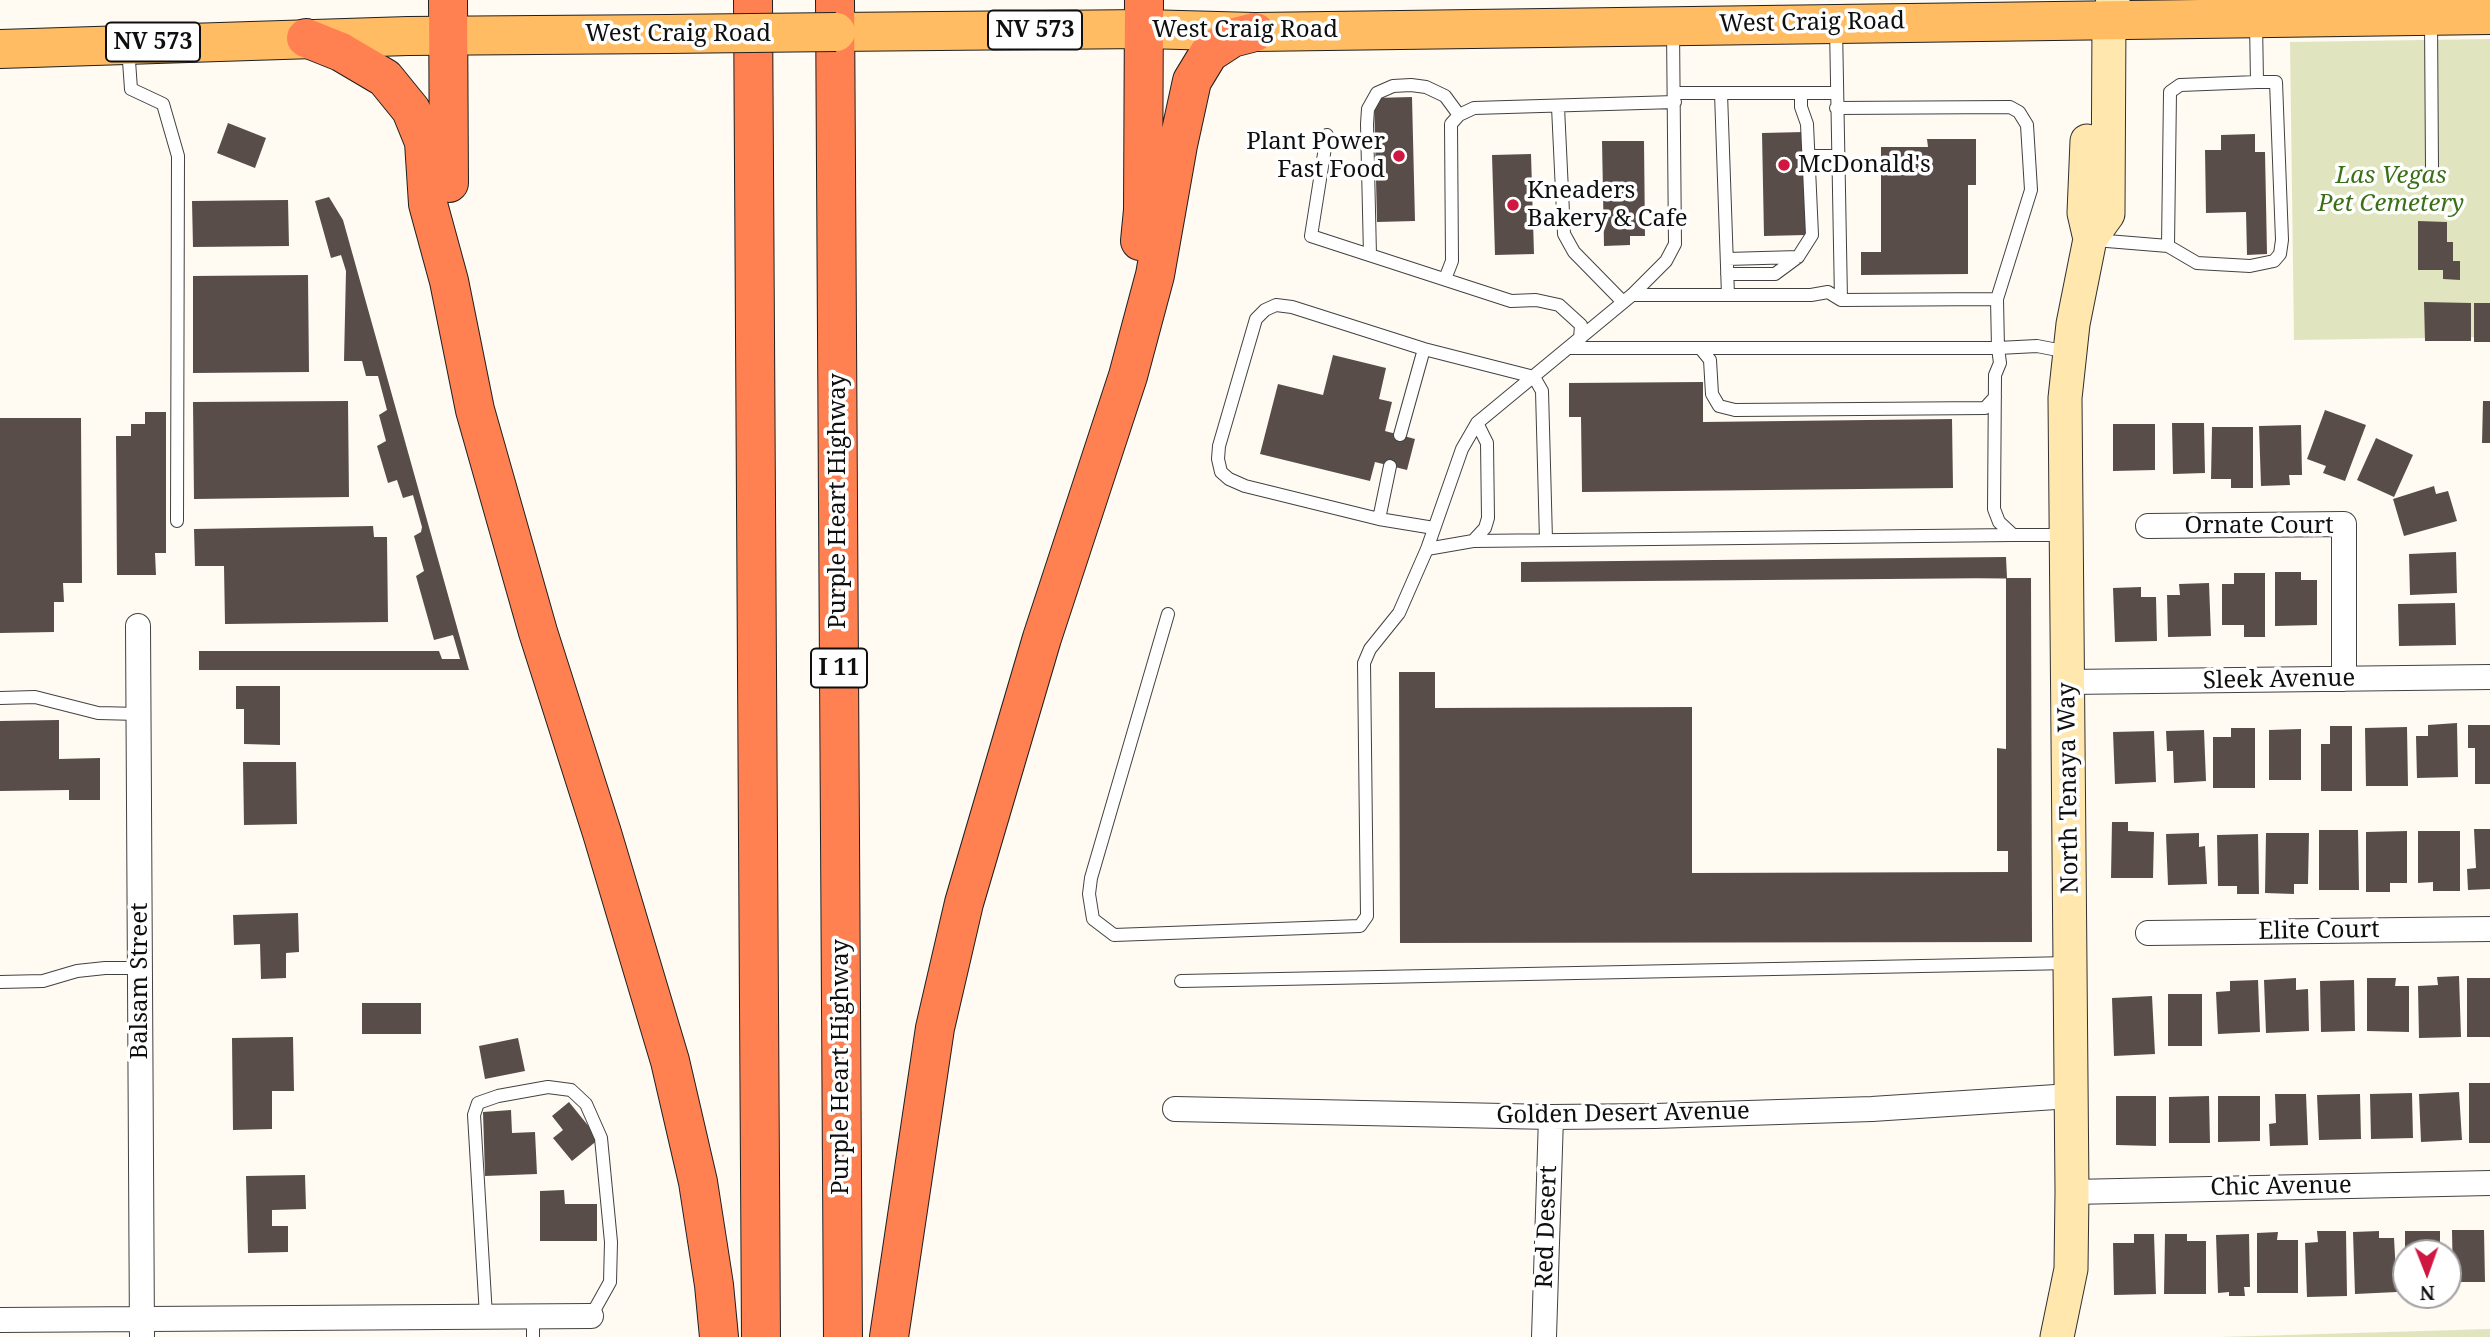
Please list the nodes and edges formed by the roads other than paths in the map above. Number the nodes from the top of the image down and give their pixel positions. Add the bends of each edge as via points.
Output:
1 (753, 0) edge
2 (835, 0) edge
3 (2098, 10) edge
4 (1680, 13) edge
5 (1144, 15) edge
6 (2490, 15) edge
7 (2431, 16) junction
8 (448, 17) edge
9 (2256, 18) junction
10 (1836, 23) junction
11 (1255, 32) junction
12 (306, 38) junction
13 (128, 43) junction
14 (0, 49) edge
15 (2257, 82) junction
16 (1721, 93) junction
17 (1801, 93) junction
18 (1836, 93) junction
19 (1675, 98) junction
20 (1558, 107) junction
21 (1836, 108) junction
22 (1459, 115) junction
23 (1327, 135) dead end
24 (1809, 156) junction
25 (1837, 156) junction
26 (2432, 168) dead end
27 (2090, 239) junction
28 (2168, 246) junction
29 (1370, 255) junction
30 (1798, 257) junction
31 (1727, 259) junction
32 (1727, 274) junction
33 (1445, 279) junction
34 (449, 281) junction
35 (1728, 295) junction
36 (1627, 298) junction
37 (1997, 299) junction
38 (1841, 300) junction
39 (1580, 339) junction
40 (1569, 348) junction
41 (1998, 348) junction
42 (1424, 349) junction
43 (1701, 349) junction
44 (2069, 352) junction
45 (1128, 376) junction
46 (1534, 377) junction
47 (1995, 397) junction
48 (1477, 423) junction
49 (1400, 435) dead end
50 (1390, 466) dead end
51 (1379, 519) junction
52 (177, 521) dead end
53 (2148, 526) dead end
54 (1434, 528) junction
55 (2013, 535) junction
56 (2067, 535) junction
57 (1546, 540) junction
58 (1473, 541) junction
59 (1427, 549) junction
60 (1168, 614) dead end
61 (138, 626) dead end
62 (2490, 677) edge
63 (2344, 679) junction
64 (2068, 682) junction
65 (0, 698) edge
66 (139, 714) junction
67 (2490, 929) edge
68 (2147, 933) dead end
69 (2071, 963) junction
70 (140, 968) junction
71 (1181, 981) dead end
72 (0, 982) edge
73 (2071, 1096) junction
74 (1175, 1109) dead end
75 (1550, 1117) junction
76 (2490, 1183) edge
77 (2072, 1192) junction
78 (591, 1316) joint
79 (486, 1317) junction
80 (0, 1320) edge
81 (533, 1327) edge
82 (142, 1328) edge
83 (719, 1337) edge
84 (761, 1337) edge
85 (843, 1337) edge
86 (889, 1337) edge
87 (1544, 1337) edge
88 (2057, 1337) edge

1 - 84 highway
2 - 85 highway, Purple Heart Highway / I 11
3 - 9 main road, West Craig Road
3 - 10 main road, West Craig Road
3 - 27 main road, North Tenaya Way via 2084,212
4 - 10 main road, West Craig Road
4 - 11 main road, West Craig Road via 1495,28
4 - 19 lane
5 - 8 main road, West Craig Road / NV 573, bridge via 926,31 667,34
5 - 11 main road, West Craig Road
5 - 45 highway via 1143,210
6 - 7 main road, West Craig Road
7 - 9 main road, West Craig Road
7 - 26 lane
8 - 12 main road, West Craig Road / NV 573
8 - 34 highway
9 - 15 lane
10 - 18 lane
11 - 45 highway via 1232,38 1209,52 1195,73 1156,275
12 - 13 main road, West Craig Road / NV 573
12 - 34 highway via 385,78 411,110 424,142 428,204
13 - 14 main road, West Craig Road / NV 573
13 - 52 lane via 131,89 163,104 178,156
15 - 28 lane via 2180,85 2170,92
15 - 28 lane via 2276,82 2280,254 2274,261 2250,266 2197,263
16 - 17 lane
16 - 19 lane
16 - 31 lane
17 - 18 lane
17 - 24 lane
18 - 21 lane
19 - 20 lane
19 - 36 lane via 1675,244 1666,261
20 - 22 lane via 1474,108
20 - 36 lane via 1564,234 1574,252
21 - 25 lane
21 - 37 lane via 2010,107 2019,112 2027,125 2031,190
22 - 29 lane via 1445,96 1426,87 1392,86 1377,93 1368,109 1367,124
22 - 33 lane via 1451,124 1452,261
23 - 29 lane via 1311,236
24 - 25 lane
24 - 30 lane via 1812,235
25 - 38 lane
27 - 28 lane
27 - 44 main road, North Tenaya Way
29 - 33 lane
30 - 31 lane
30 - 32 lane via 1775,274
31 - 32 lane
32 - 35 lane
33 - 39 lane via 1511,301 1559,305 1581,325
34 - 83 highway via 475,410 670,1061 698,1182
35 - 36 lane
35 - 38 lane via 1828,292
36 - 39 lane
37 - 38 lane
37 - 41 lane
39 - 40 lane
40 - 43 lane
40 - 46 lane
41 - 43 lane
41 - 44 lane via 2037,346
41 - 47 lane
42 - 46 lane
42 - 49 lane
42 - 51 lane via 1292,307 1265,310 1256,318 1219,446 1221,471 1229,480
43 - 47 lane via 1710,359 1712,394 1719,406 1735,410 1985,408
44 - 56 main road, North Tenaya Way
45 - 86 highway via 1042,638 964,903 935,1028
46 - 48 lane
46 - 57 lane via 1542,391
47 - 55 lane via 1994,509 1999,522
48 - 54 lane via 1448,482
48 - 58 lane via 1487,443 1488,517
50 - 51 lane
51 - 54 lane
53 - 63 street, Ornate Court via 2344,524
54 - 59 lane
55 - 56 lane
55 - 57 lane
56 - 64 main road, North Tenaya Way
57 - 58 lane
58 - 59 lane
59 - 60 lane via 1399,613 1364,663 1367,916 1360,926 1114,935 1093,919 1091,878
61 - 66 street, Balsam Street
62 - 63 street, Sleek Avenue
63 - 64 street, Sleek Avenue
64 - 69 main road, North Tenaya Way
65 - 66 lane via 35,697 98,713
66 - 70 street, Balsam Street
67 - 68 street, Elite Court
69 - 71 lane
69 - 73 main road, North Tenaya Way
70 - 72 lane
70 - 82 street, Balsam Street
73 - 75 street, Golden Desert Avenue via 1872,1109
73 - 77 main road, North Tenaya Way
74 - 75 street, Golden Desert Avenue
75 - 87 street, Red Desert
76 - 77 street, Chic Avenue
77 - 88 main road, North Tenaya Way via 2071,1269
78 - 79 lane via 610,1282 601,1138 586,1104 571,1090 548,1087 478,1103 474,1115
78 - 81 street
79 - 81 street
79 - 82 street
80 - 82 street

